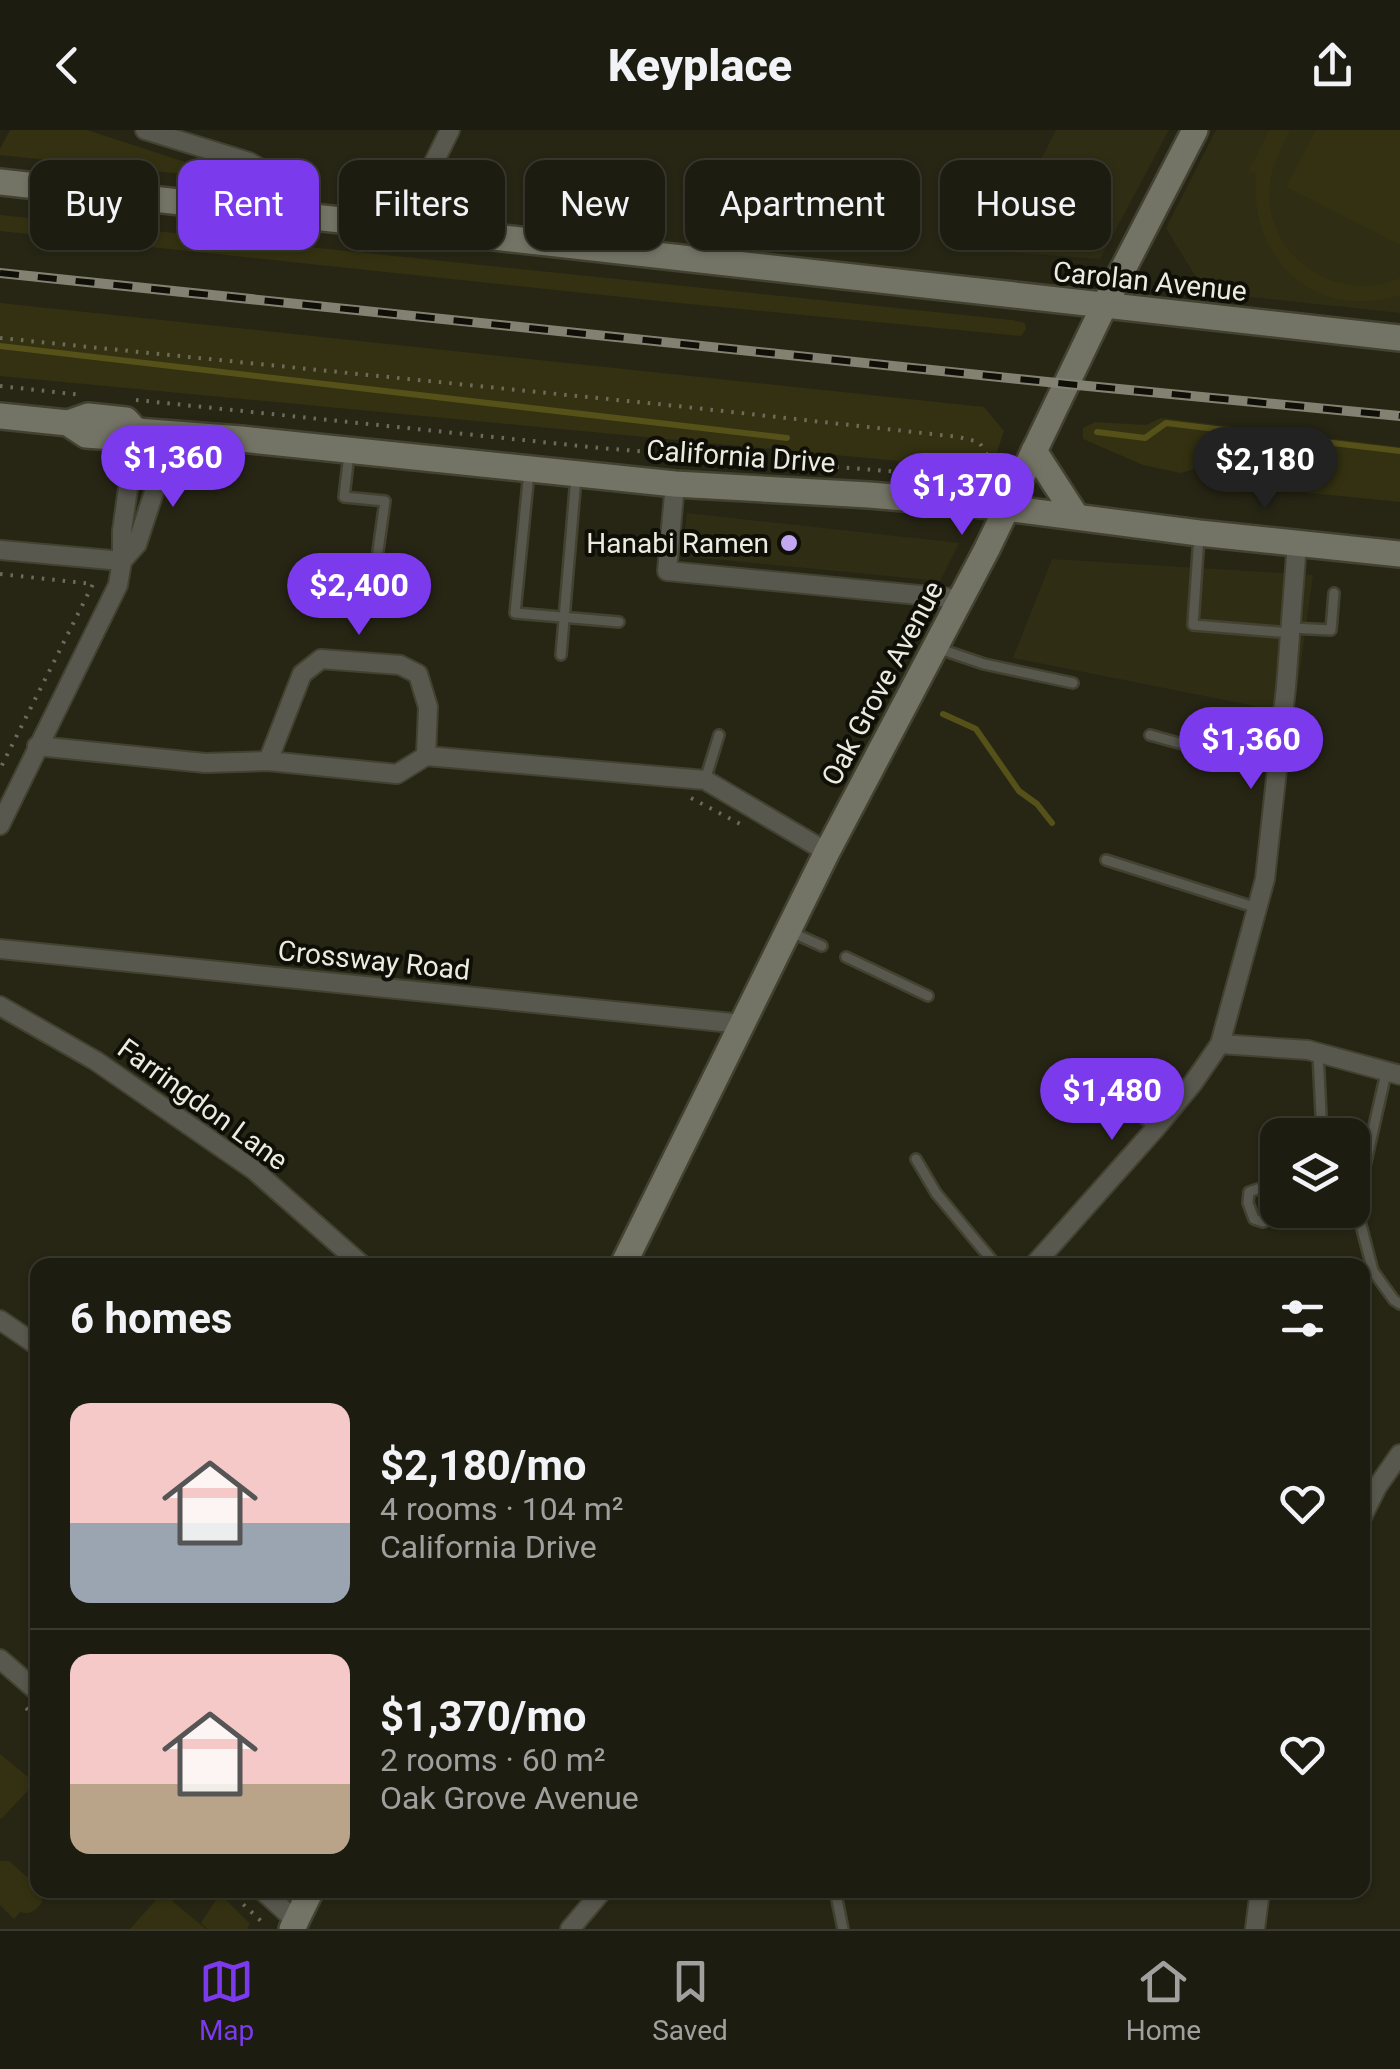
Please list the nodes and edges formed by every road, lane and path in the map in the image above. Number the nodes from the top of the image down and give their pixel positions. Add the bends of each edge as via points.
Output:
1 (145, 130) edge
2 (450, 130) edge
3 (1195, 130) edge
4 (242, 160) edge
5 (435, 160) edge
6 (0, 182) edge
7 (178, 200) edge
8 (505, 236) edge
9 (1104, 306) junction
10 (0, 338) edge
11 (1400, 338) edge
12 (0, 386) edge
13 (86, 395) dead end
14 (121, 399) dead end
15 (0, 416) edge
16 (148, 432) junction
17 (349, 451) junction
18 (1034, 451) junction
19 (989, 468) dead end
20 (530, 469) junction
21 (576, 474) junction
22 (988, 479) dead end
23 (675, 484) junction
24 (1008, 508) junction
25 (1076, 516) junction
26 (1199, 533) junction
27 (1297, 543) junction
28 (0, 550) edge
29 (378, 551) dead end
30 (1400, 554) edge
31 (122, 561) junction
32 (0, 574) edge
33 (1334, 593) dead end
34 (961, 600) junction
35 (565, 617) junction
36 (620, 622) dead end
37 (1290, 630) junction
38 (934, 647) junction
39 (561, 655) dead end
40 (1073, 683) dead end
41 (719, 735) dead end
42 (1150, 735) dead end
43 (37, 746) junction
44 (426, 756) junction
45 (268, 760) junction
46 (1278, 766) junction
47 (0, 769) edge
48 (704, 780) junction
49 (691, 798) dead end
50 (0, 825) edge
51 (745, 827) dead end
52 (827, 852) junction
53 (1106, 860) dead end
54 (1257, 908) junction
55 (788, 932) junction
56 (822, 946) dead end
57 (0, 949) edge
58 (846, 957) dead end
59 (928, 996) dead end
60 (0, 1006) edge
61 (742, 1024) junction
62 (1220, 1044) junction
63 (1318, 1053) junction
64 (1393, 1073) edge
65 (1124, 1102) dead end
66 (1321, 1118) edge
67 (1156, 1130) junction
68 (916, 1159) dead end
69 (1260, 1188) edge
70 (1260, 1221) edge
71 (354, 1258) edge
72 (627, 1258) edge
73 (990, 1258) edge
74 (1040, 1258) edge
75 (1370, 1258) edge
76 (1370, 1260) edge
77 (1400, 1304) edge
78 (0, 1320) edge
79 (30, 1341) edge
80 (1400, 1454) edge
81 (1370, 1501) edge
82 (0, 1659) edge
83 (30, 1685) edge
84 (237, 1898) edge
85 (269, 1898) edge
86 (308, 1898) edge
87 (597, 1898) edge
88 (837, 1898) edge
89 (1259, 1898) edge
90 (261, 1921) dead end
91 (294, 1925) edge
92 (570, 1929) edge
93 (843, 1929) edge
94 (1254, 1929) edge

1 - 4 street
2 - 5 street
3 - 9 street, Oak Grove Avenue
6 - 7 street, Carolan Avenue
8 - 9 street, Carolan Avenue
9 - 11 street, Carolan Avenue
9 - 18 street, Oak Grove Avenue
10 - 19 path via 959,437 978,442
12 - 13 path
14 - 22 path
15 - 16 street, California Drive via 126,420
16 - 17 street, California Drive
16 - 31 street via 122,531
16 - 31 street via 154,492 137,544
17 - 20 street, California Drive
17 - 29 lane via 344,497 385,501
18 - 24 street, Oak Grove Avenue
18 - 25 street
20 - 21 street, California Drive
20 - 35 lane via 515,613
21 - 23 street, California Drive
21 - 35 lane
23 - 24 street, California Drive
23 - 34 street via 667,571
24 - 25 street, California Drive
24 - 34 street, Oak Grove Avenue
25 - 26 street, California Drive
26 - 27 street, California Drive
26 - 37 lane via 1193,625
27 - 30 street, California Drive
27 - 37 street
28 - 31 street
31 - 43 street via 118,585
32 - 47 path via 94,584
33 - 37 lane via 1331,630
34 - 38 street, Oak Grove Avenue
35 - 36 lane
35 - 39 lane
37 - 46 street
38 - 40 lane
38 - 52 street, Oak Grove Avenue
41 - 48 lane
42 - 46 lane
43 - 45 street via 205,763
43 - 50 street
44 - 45 street via 397,774
44 - 45 street via 428,707 418,674 400,665 320,660 302,674
44 - 48 street
46 - 54 street
48 - 52 street
49 - 51 path
52 - 55 street, Oak Grove Avenue
53 - 54 lane
54 - 62 street
55 - 56 lane
55 - 61 street, Oak Grove Avenue
57 - 61 street, Crossway Road
58 - 59 lane
60 - 71 street, Farringdon Lane via 96,1061 254,1170
61 - 72 street, Oak Grove Avenue
62 - 63 street
62 - 67 street
63 - 64 street
63 - 66 lane
64 - 75 lane via 1356,1206
65 - 67 lane
67 - 74 street
68 - 73 lane
69 - 70 lane via 1249,1192 1248,1202
76 - 77 lane
78 - 79 street
80 - 81 street
82 - 83 street
84 - 90 path
85 - 91 street
86 - 91 street
87 - 92 street
88 - 93 lane
89 - 94 street

